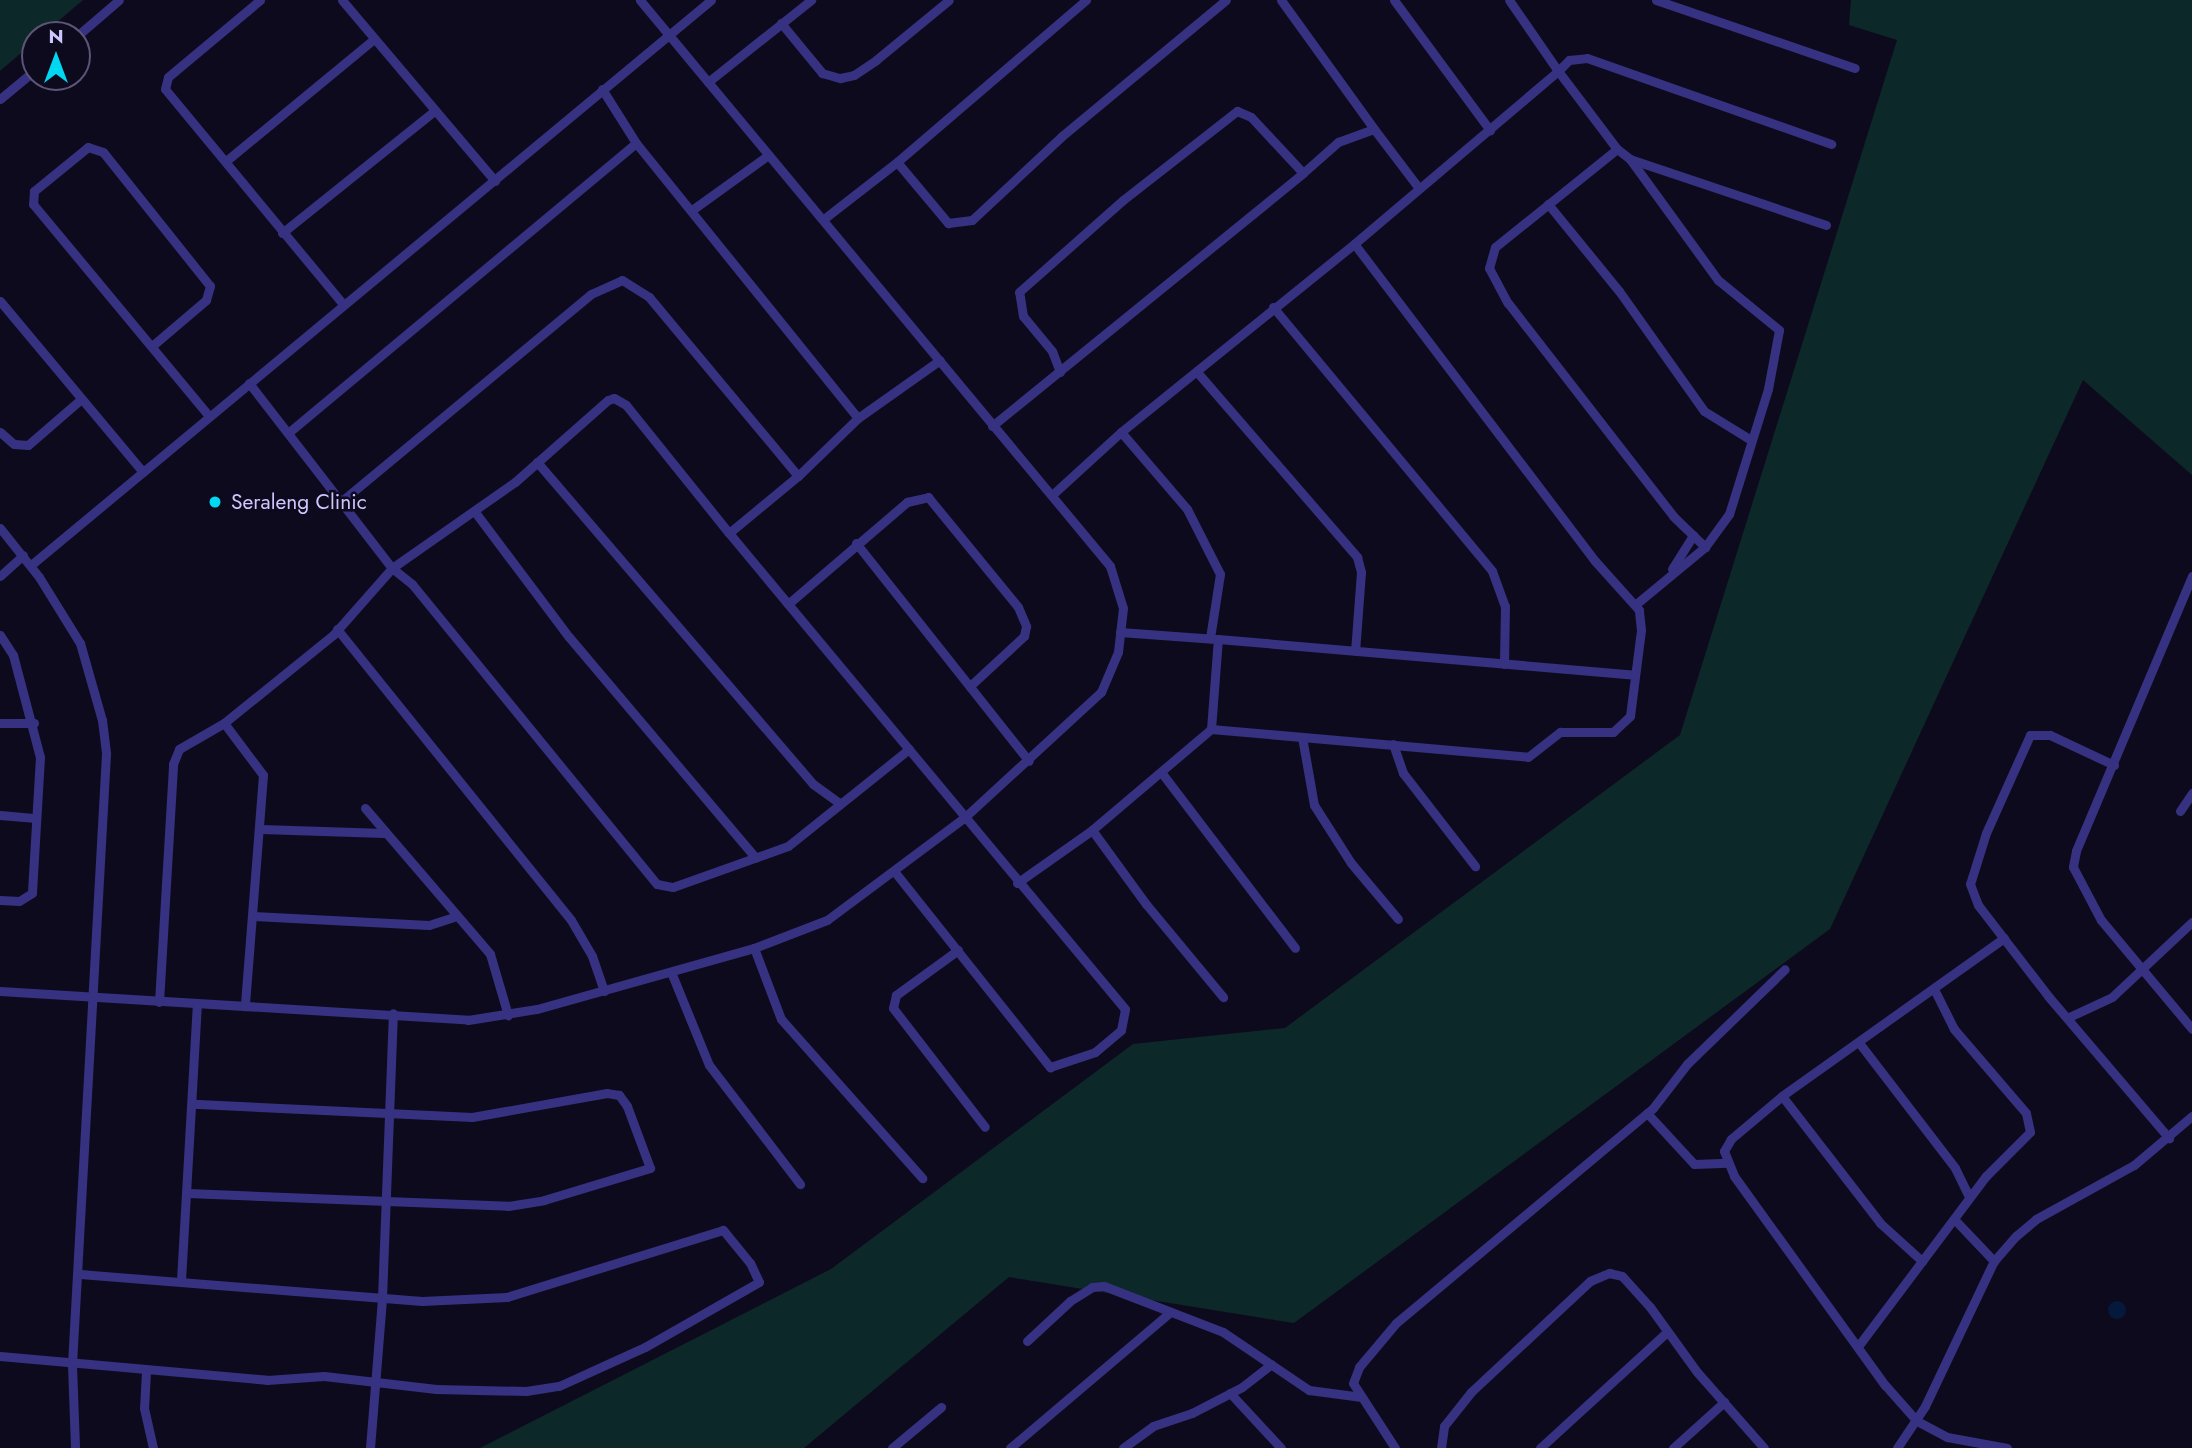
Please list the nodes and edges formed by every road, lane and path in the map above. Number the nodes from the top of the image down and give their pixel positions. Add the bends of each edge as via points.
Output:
1 (119, 0) edge
2 (261, 0) edge
3 (342, 0) edge
4 (640, 0) edge
5 (711, 0) edge
6 (811, 0) edge
7 (949, 0) edge
8 (1086, 0) edge
9 (1226, 0) edge
10 (1281, 0) edge
11 (1394, 0) edge
12 (1509, 0) edge
13 (1656, 0) edge
14 (781, 23) junction
15 (91, 24) edge
16 (668, 36) junction
17 (374, 39) junction
18 (1855, 68) dead end
19 (1558, 71) junction
20 (21, 82) edge
21 (708, 82) junction
22 (602, 89) junction
23 (0, 99) edge
24 (433, 112) junction
25 (1374, 129) junction
26 (1490, 130) junction
27 (636, 143) junction
28 (1831, 144) dead end
29 (1617, 149) junction
30 (767, 156) junction
31 (1630, 159) junction
32 (226, 161) junction
33 (897, 162) junction
34 (1303, 173) junction
35 (495, 181) junction
36 (1418, 187) junction
37 (1548, 204) junction
38 (692, 209) junction
39 (825, 218) junction
40 (1826, 225) dead end
41 (282, 233) junction
42 (1354, 244) junction
43 (0, 301) edge
44 (343, 304) junction
45 (1273, 307) junction
46 (152, 346) junction
47 (940, 360) junction
48 (1060, 372) junction
49 (1197, 372) junction
50 (249, 383) junction
51 (80, 400) junction
52 (208, 415) junction
53 (858, 418) junction
54 (992, 426) junction
55 (0, 432) edge
56 (1121, 432) junction
57 (288, 433) junction
58 (1751, 440) junction
59 (537, 462) junction
60 (143, 472) junction
61 (798, 476) junction
62 (1052, 495) junction
63 (343, 500) junction
64 (475, 512) junction
65 (0, 528) edge
66 (729, 533) junction
67 (1693, 535) junction
68 (856, 543) junction
69 (1705, 547) junction
70 (23, 555) junction
71 (31, 565) junction
72 (392, 568) junction
73 (1670, 572) junction
74 (0, 576) edge
75 (2192, 576) edge
76 (788, 604) junction
77 (1636, 604) junction
78 (337, 629) junction
79 (1121, 632) junction
80 (0, 635) edge
81 (1214, 638) junction
82 (1355, 650) junction
83 (1504, 664) junction
84 (1634, 675) junction
85 (970, 686) junction
86 (0, 723) edge
87 (34, 723) junction
88 (224, 723) junction
89 (1210, 730) junction
90 (1302, 737) junction
91 (1393, 744) junction
92 (909, 749) junction
93 (1030, 761) junction
94 (2115, 765) junction
95 (1161, 772) junction
96 (2192, 793) edge
97 (838, 802) junction
98 (365, 808) dead end
99 (2179, 811) dead end
100 (0, 815) edge
101 (965, 817) junction
102 (36, 818) junction
103 (261, 829) junction
104 (1093, 830) junction
105 (384, 833) junction
106 (756, 858) junction
107 (1475, 866) dead end
108 (894, 871) junction
109 (1017, 883) junction
110 (0, 900) edge
111 (252, 916) junction
112 (454, 917) junction
113 (1398, 919) dead end
114 (2192, 922) edge
115 (2004, 938) junction
116 (754, 948) junction
117 (1295, 948) dead end
118 (958, 950) junction
119 (2144, 968) junction
120 (1785, 969) dead end
121 (671, 972) junction
122 (1934, 989) junction
123 (0, 991) edge
124 (604, 991) junction
125 (1223, 998) dead end
126 (94, 999) junction
127 (159, 1002) junction
128 (197, 1003) junction
129 (245, 1006) junction
130 (393, 1013) junction
131 (508, 1015) junction
132 (2069, 1017) junction
133 (2192, 1029) edge
134 (1860, 1044) junction
135 (1782, 1096) junction
136 (192, 1104) junction
137 (386, 1111) junction
138 (1647, 1113) junction
139 (2192, 1116) edge
140 (985, 1127) dead end
141 (2169, 1138) junction
142 (1727, 1163) junction
143 (922, 1178) dead end
144 (800, 1184) dead end
145 (188, 1193) junction
146 (1969, 1198) junction
147 (383, 1199) junction
148 (1955, 1220) junction
149 (1922, 1261) junction
150 (1994, 1261) junction
151 (77, 1274) junction
152 (181, 1280) junction
153 (382, 1298) junction
154 (1168, 1314) junction
155 (1666, 1333) junction
156 (1027, 1341) dead end
157 (1858, 1345) junction
158 (0, 1356) edge
159 (1271, 1364) junction
160 (72, 1365) junction
161 (146, 1371) junction
162 (374, 1384) junction
163 (1230, 1393) junction
164 (1362, 1397) junction
165 (1724, 1402) junction
166 (941, 1406) dead end
167 (1917, 1421) junction
168 (75, 1448) edge
169 (153, 1448) edge
170 (370, 1448) edge
171 (892, 1448) edge
172 (1010, 1448) edge
173 (1123, 1448) edge
174 (1281, 1448) edge
175 (1395, 1448) edge
176 (1441, 1448) edge
177 (1540, 1448) edge
178 (1673, 1448) edge
179 (1764, 1448) edge
180 (1897, 1448) edge
181 (2007, 1448) edge

1 - 15 street
2 - 32 street via 164,83 168,96
3 - 17 street
4 - 16 street
5 - 16 street
6 - 14 street
7 - 14 street via 876,60 854,75 840,78 822,74
8 - 33 street
9 - 33 street via 1062,136 972,220 948,223
10 - 25 street
11 - 26 street
12 - 19 street
13 - 18 street
14 - 21 street
16 - 21 street
16 - 22 street
17 - 24 street
17 - 32 street
19 - 26 street
19 - 28 street via 1569,60 1587,58
19 - 29 street
20 - 23 street
21 - 30 street
22 - 27 street
22 - 35 street
24 - 35 street
24 - 41 street
25 - 34 street via 1338,142
25 - 36 street
26 - 36 street
27 - 38 street
27 - 57 street
29 - 31 street
29 - 37 street
30 - 38 street
30 - 39 street
31 - 40 street
31 - 58 street via 1718,280 1779,330 1768,390
32 - 41 street
33 - 39 street
34 - 48 street
34 - 48 street via 1251,117 1237,111 1123,200 1019,292 1023,316 1052,351
35 - 44 street
36 - 42 street
37 - 58 street via 1625,299 1704,411
37 - 67 street via 1495,247 1490,274 1508,303
38 - 53 street
39 - 47 street
41 - 44 street
42 - 45 street
42 - 77 street via 1595,561
43 - 51 street
44 - 50 street
45 - 49 street
45 - 83 street via 1496,577 1505,606
46 - 46 street via 33,204 34,191 88,147 103,152 210,286 206,300
46 - 52 street
47 - 53 street
47 - 54 street
48 - 54 street
49 - 56 street
49 - 82 street via 1357,557 1361,572
50 - 52 street
50 - 57 street
51 - 55 street via 28,445 14,444
51 - 60 street
52 - 60 street
53 - 61 street
54 - 62 street
56 - 62 street
56 - 81 street via 1187,509 1215,562 1221,584
57 - 63 street
58 - 69 street via 1729,514
59 - 64 street
59 - 66 street via 600,403 620,400
59 - 97 street via 813,784
60 - 71 street
61 - 63 street via 649,296 622,280 591,294
61 - 66 street
62 - 79 street via 1110,566 1121,594
63 - 72 street
64 - 72 street
64 - 106 street via 569,637
65 - 70 street
66 - 76 street
67 - 69 street
67 - 73 street
68 - 76 street
68 - 85 street
68 - 85 street via 907,502 922,497 933,501 967,541 1018,607 1026,626 1024,636
69 - 73 street
70 - 71 street
70 - 74 street
71 - 126 street via 80,643 102,720 106,754
72 - 78 street
72 - 106 street via 412,583 657,884 673,887
73 - 77 street
75 - 94 street
76 - 92 street
77 - 84 street via 1642,630
78 - 88 street
78 - 124 street via 571,920 592,956
79 - 81 street
79 - 93 street via 1101,692
80 - 87 street via 13,655
81 - 82 street
81 - 89 street
82 - 83 street
83 - 84 street
84 - 91 street via 1634,704 1625,725 1613,732 1560,732 1532,756
85 - 93 street
86 - 87 street
87 - 102 street via 40,757
88 - 103 street via 263,775
88 - 127 street via 179,749 173,764
89 - 90 street
89 - 95 street
90 - 91 street
90 - 113 street via 1314,805 1351,863
91 - 107 street via 1403,773
92 - 97 street
92 - 101 street
93 - 101 street
94 - 115 street via 2050,735 2028,737 1972,873 1978,905
94 - 119 street via 2073,867 2101,920
95 - 104 street
95 - 117 street
96 - 99 street
97 - 106 street via 822,822 788,846
98 - 105 street
100 - 102 street
101 - 108 street
101 - 109 street
102 - 110 street via 32,893 19,901
103 - 105 street
103 - 111 street
104 - 109 street
104 - 125 street
105 - 112 street
108 - 116 street via 827,920
108 - 118 street
109 - 118 street via 1125,1009 1121,1030 1109,1044 1074,1062 1050,1067
111 - 112 street via 429,926
111 - 129 street
112 - 131 street via 490,954
114 - 119 street
115 - 122 street
115 - 132 street
116 - 121 street
116 - 143 street via 781,1019
118 - 140 street via 896,995 893,1008
119 - 132 street via 2112,997
119 - 133 street
120 - 138 street via 1687,1063
121 - 124 street
121 - 144 street via 709,1065
122 - 134 street
122 - 146 street via 1954,1028 2026,1113 2030,1132
123 - 126 street
124 - 131 street
126 - 127 street
126 - 151 street
127 - 128 street
128 - 129 street
128 - 136 street
129 - 130 street
130 - 131 street via 468,1020
130 - 137 street
132 - 141 street
134 - 135 street
134 - 146 street via 1955,1168
135 - 142 street via 1731,1139 1724,1151
135 - 149 street via 1880,1223
136 - 137 street
136 - 145 street
137 - 147 street
137 - 147 street via 472,1117 607,1093 619,1095 650,1168 544,1200 508,1206
138 - 142 street via 1694,1164
138 - 164 street via 1396,1323 1359,1367 1353,1382
139 - 141 street
141 - 150 street via 2134,1165 2036,1219
142 - 157 street
145 - 147 street
145 - 152 street
146 - 148 street
147 - 153 street
148 - 149 street
148 - 150 street
149 - 157 street
150 - 167 street
151 - 152 street
151 - 160 street
152 - 153 street
153 - 162 street
153 - 162 street via 422,1301 528,1294 723,1230 759,1282 645,1347 559,1386 526,1391
154 - 156 street via 1104,1286 1092,1287
154 - 159 street via 1223,1332
154 - 172 street
155 - 165 street
155 - 176 street via 1622,1276 1600,1274 1471,1392 1444,1426
155 - 177 street
157 - 167 street
158 - 160 street
159 - 163 street
159 - 164 street via 1309,1390
160 - 161 street
160 - 168 street
161 - 162 street via 267,1380 324,1376
161 - 169 street via 145,1408
162 - 170 street
163 - 173 street via 1153,1426
163 - 174 street
164 - 175 street
165 - 178 street
165 - 179 street
166 - 171 street
167 - 180 street
167 - 181 street via 1947,1437

